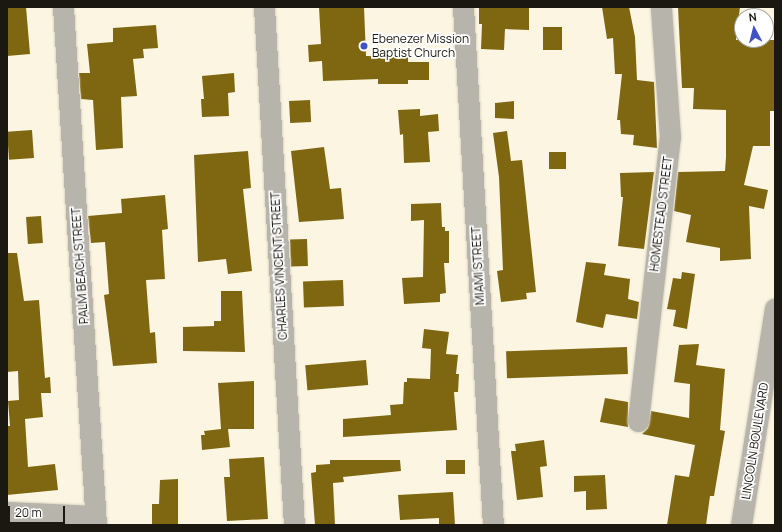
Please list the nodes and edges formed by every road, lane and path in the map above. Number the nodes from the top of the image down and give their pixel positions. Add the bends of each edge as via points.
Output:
1 (64, 7) edge
2 (264, 7) edge
3 (463, 7) edge
4 (661, 7) edge
5 (775, 309) edge
6 (638, 421) dead end
7 (7, 512) edge
8 (96, 520) edge
9 (294, 525) edge
10 (493, 525) edge
11 (741, 525) edge

1 - 8 street, PALM BEACH STREET
2 - 9 street, CHARLES VINCENT STREET
3 - 10 street, MIAMI STREET
4 - 6 street, HOMESTEAD STREET via 670,136
5 - 11 street, LINCOLN BOULEVARD
7 - 8 street

